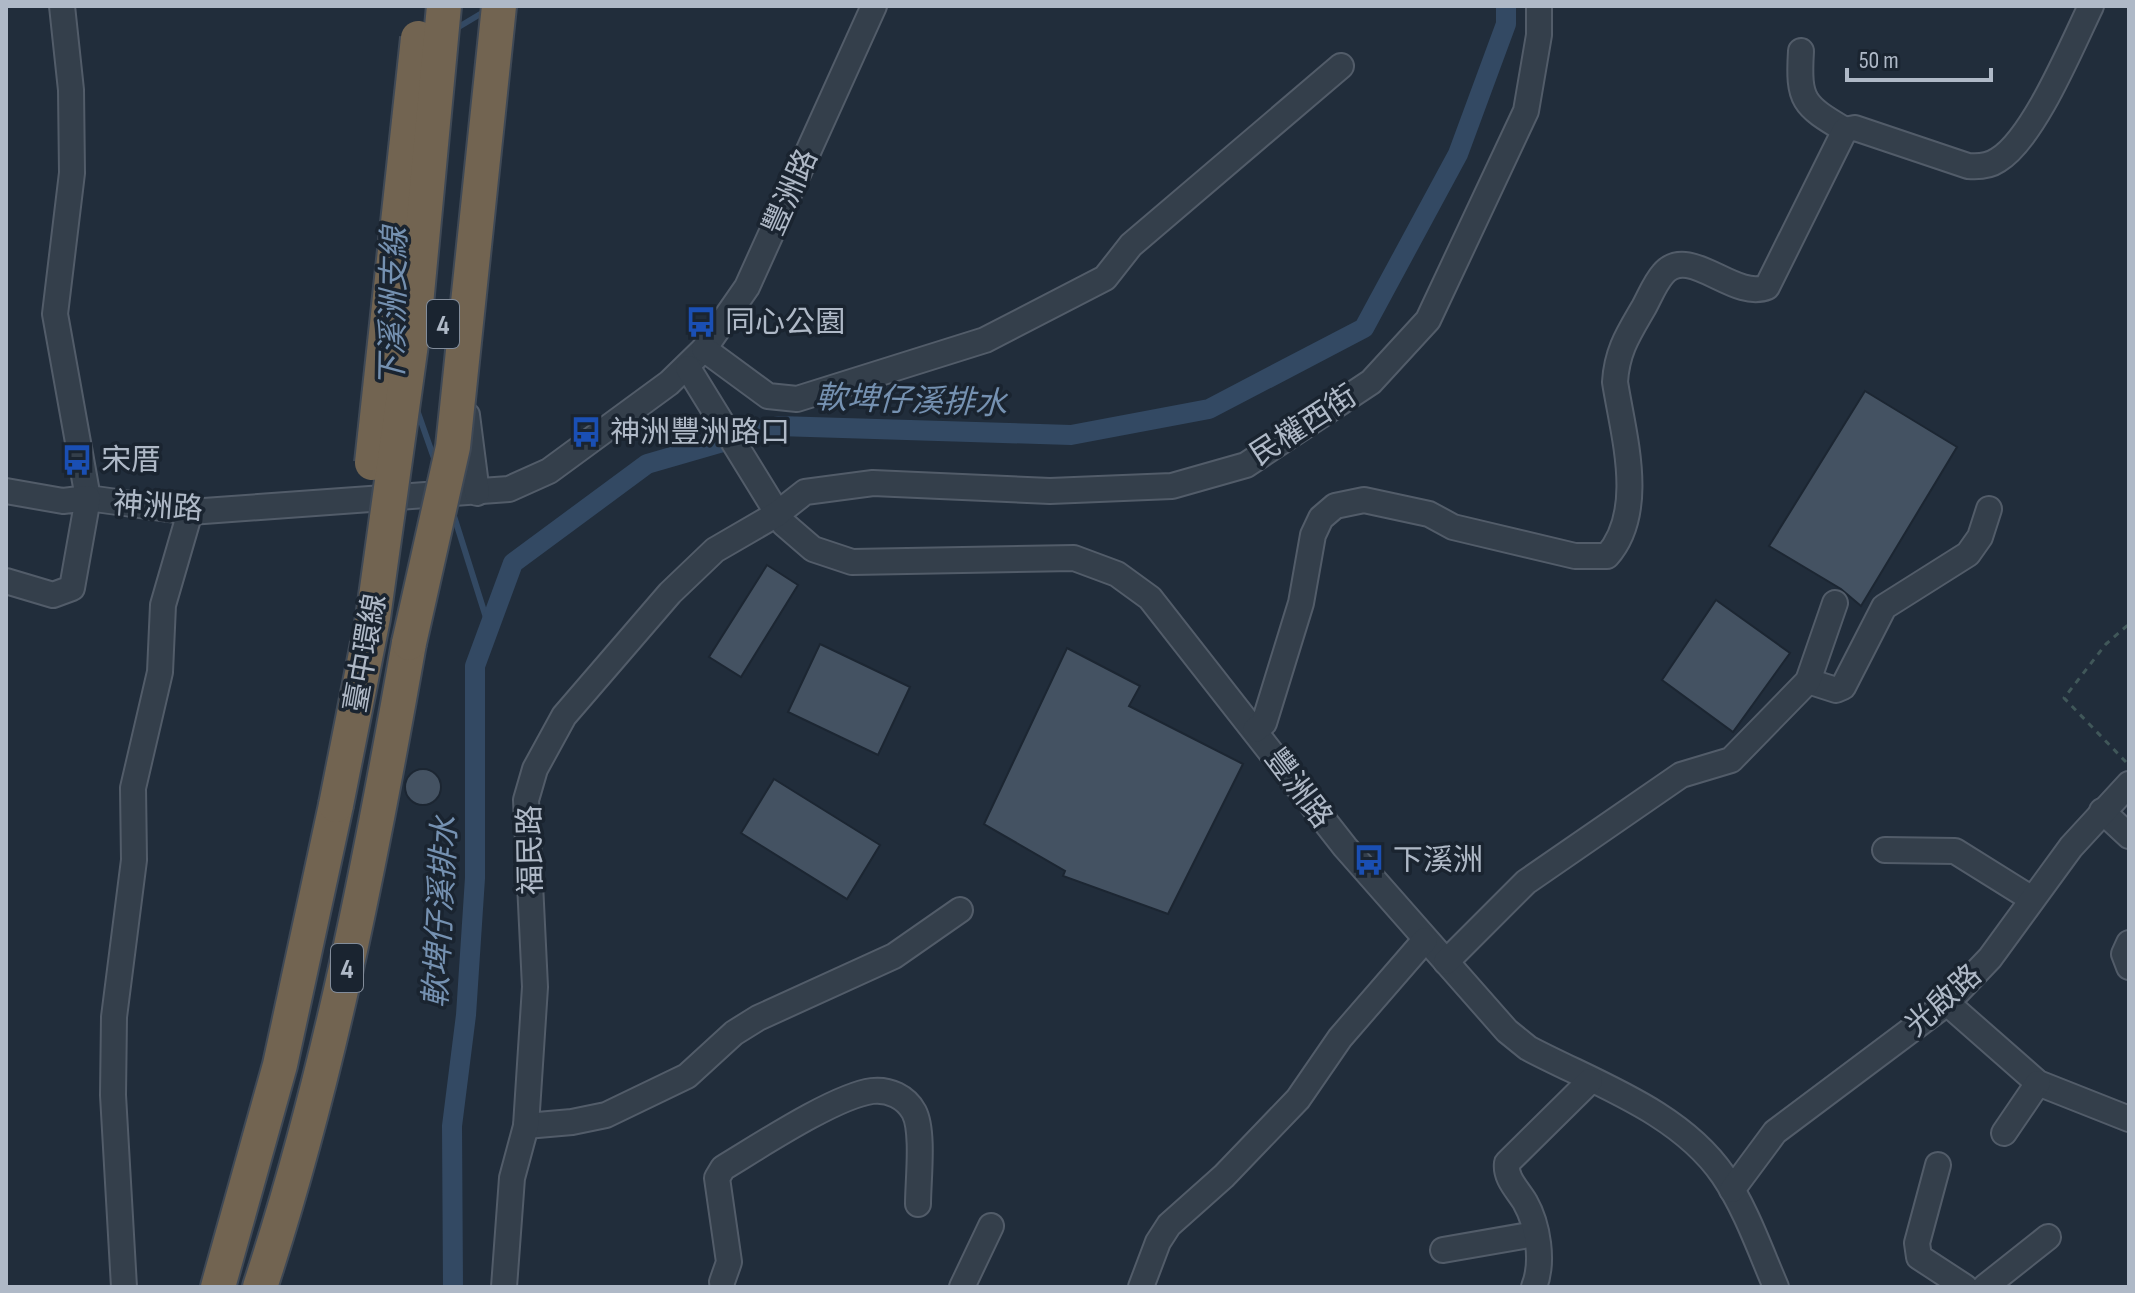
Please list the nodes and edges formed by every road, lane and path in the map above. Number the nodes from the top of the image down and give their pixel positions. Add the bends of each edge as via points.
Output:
1 (62, 6) edge
2 (420, 6) edge
3 (444, 6) edge
4 (874, 6) edge
5 (1539, 6) edge
6 (2091, 6) edge
7 (494, 9) edge
8 (1801, 51) dead end
9 (1341, 66) dead end
10 (1845, 130) junction
11 (704, 349) junction
12 (688, 368) junction
13 (6, 491) edge
14 (477, 493) junction
15 (88, 498) junction
16 (774, 507) junction
17 (1989, 509) dead end
18 (190, 512) junction
19 (6, 581) edge
20 (1835, 603) dead end
21 (2129, 624) edge
22 (1808, 681) junction
23 (1255, 730) junction
24 (2129, 765) edge
25 (2129, 784) edge
26 (336, 805) junction
27 (2102, 811) junction
28 (2129, 836) edge
29 (1885, 850) dead end
30 (2032, 899) junction
31 (960, 910) dead end
32 (1425, 940) junction
33 (2129, 943) edge
34 (1446, 962) junction
35 (2129, 967) edge
36 (1947, 1003) junction
37 (1590, 1081) junction
38 (2038, 1083) junction
39 (2129, 1119) edge
40 (526, 1126) junction
41 (2004, 1133) dead end
42 (1938, 1165) dead end
43 (1732, 1190) junction
44 (918, 1204) dead end
45 (991, 1226) dead end
46 (1535, 1234) junction
47 (2048, 1237) dead end
48 (1443, 1250) dead end
49 (721, 1285) edge
50 (124, 1287) edge
51 (218, 1287) edge
52 (260, 1287) edge
53 (504, 1287) edge
54 (962, 1287) edge
55 (1141, 1287) edge
56 (1534, 1287) edge
57 (1776, 1287) edge
58 (1965, 1287) edge
59 (1985, 1287) edge

1 - 15 street, 神洲路 via 72,173 55,314
2 - 26 highway, bridge
3 - 26 highway, 臺中環線 / 4, bridge via 415,315 373,618
4 - 11 street, 豐洲路 via 747,287
5 - 16 street, 民權西街 via 1526,111 1428,320 1371,382 1246,465 1172,486 1050,491 873,483 805,492
6 - 10 street via 2031,121 1994,163 1968,166 1855,128
7 - 14 street via 467,417
7 - 52 highway, 臺中環線 / 4, bridge via 453,447 409,643 363,901
8 - 10 street via 1799,84 1810,109
9 - 11 street via 1131,245 1105,278 985,340 785,399 768,396
10 - 23 street via 1767,287 1750,291 1697,267 1677,266 1664,272 1626,334 1615,382 1627,452 1627,501 1611,553 1598,559 1575,556 1364,500 1335,506 1313,535 1301,603 1264,723
11 - 12 street, 豐洲路
12 - 14 street, 神洲路 via 549,471 509,489
12 - 16 street, 豐洲路
13 - 15 street via 63,501
14 - 18 street, 神洲路
15 - 18 street, 神洲路
15 - 19 street via 72,588 53,595
16 - 23 street, 豐洲路 via 792,534 813,549 852,562 1074,558 1103,567 1150,598
16 - 40 street, 福民路 via 715,550 670,593 564,716 535,769 526,800 535,987
17 - 22 street via 1968,554 1884,607 1843,687 1836,690
18 - 50 street via 163,605 160,672 133,788 134,860 114,1017
20 - 22 street
21 - 24 path via 2106,644 2064,698
22 - 34 street via 1731,760 1681,775 1526,882
23 - 32 street, 豐洲路
25 - 27 street, 光啟路
26 - 51 highway, 臺中環線 / 4 via 280,1065
27 - 28 street
27 - 30 street, 光啟路
29 - 30 street via 1955,851
30 - 36 street, 光啟路 via 1990,958
31 - 40 street via 894,956 758,1018 687,1076 606,1115
32 - 34 street, 豐洲路
32 - 55 street via 1340,1038 1298,1099 1169,1225
33 - 35 street via 2124,954
34 - 37 street, 豐洲路 via 1517,1040
36 - 38 street
36 - 43 street, 光啟路 via 1775,1132
37 - 43 street, 豐洲路 via 1677,1126
37 - 46 street via 1507,1163
38 - 39 street
38 - 41 street
40 - 53 street, 福民路 via 512,1178
42 - 58 street via 1917,1243 1919,1257
43 - 57 street, 豐洲路
44 - 49 street via 913,1109 892,1093 860,1094 723,1168 717,1178 729,1262
45 - 54 street
46 - 48 street
46 - 56 street via 1540,1260
47 - 59 street

